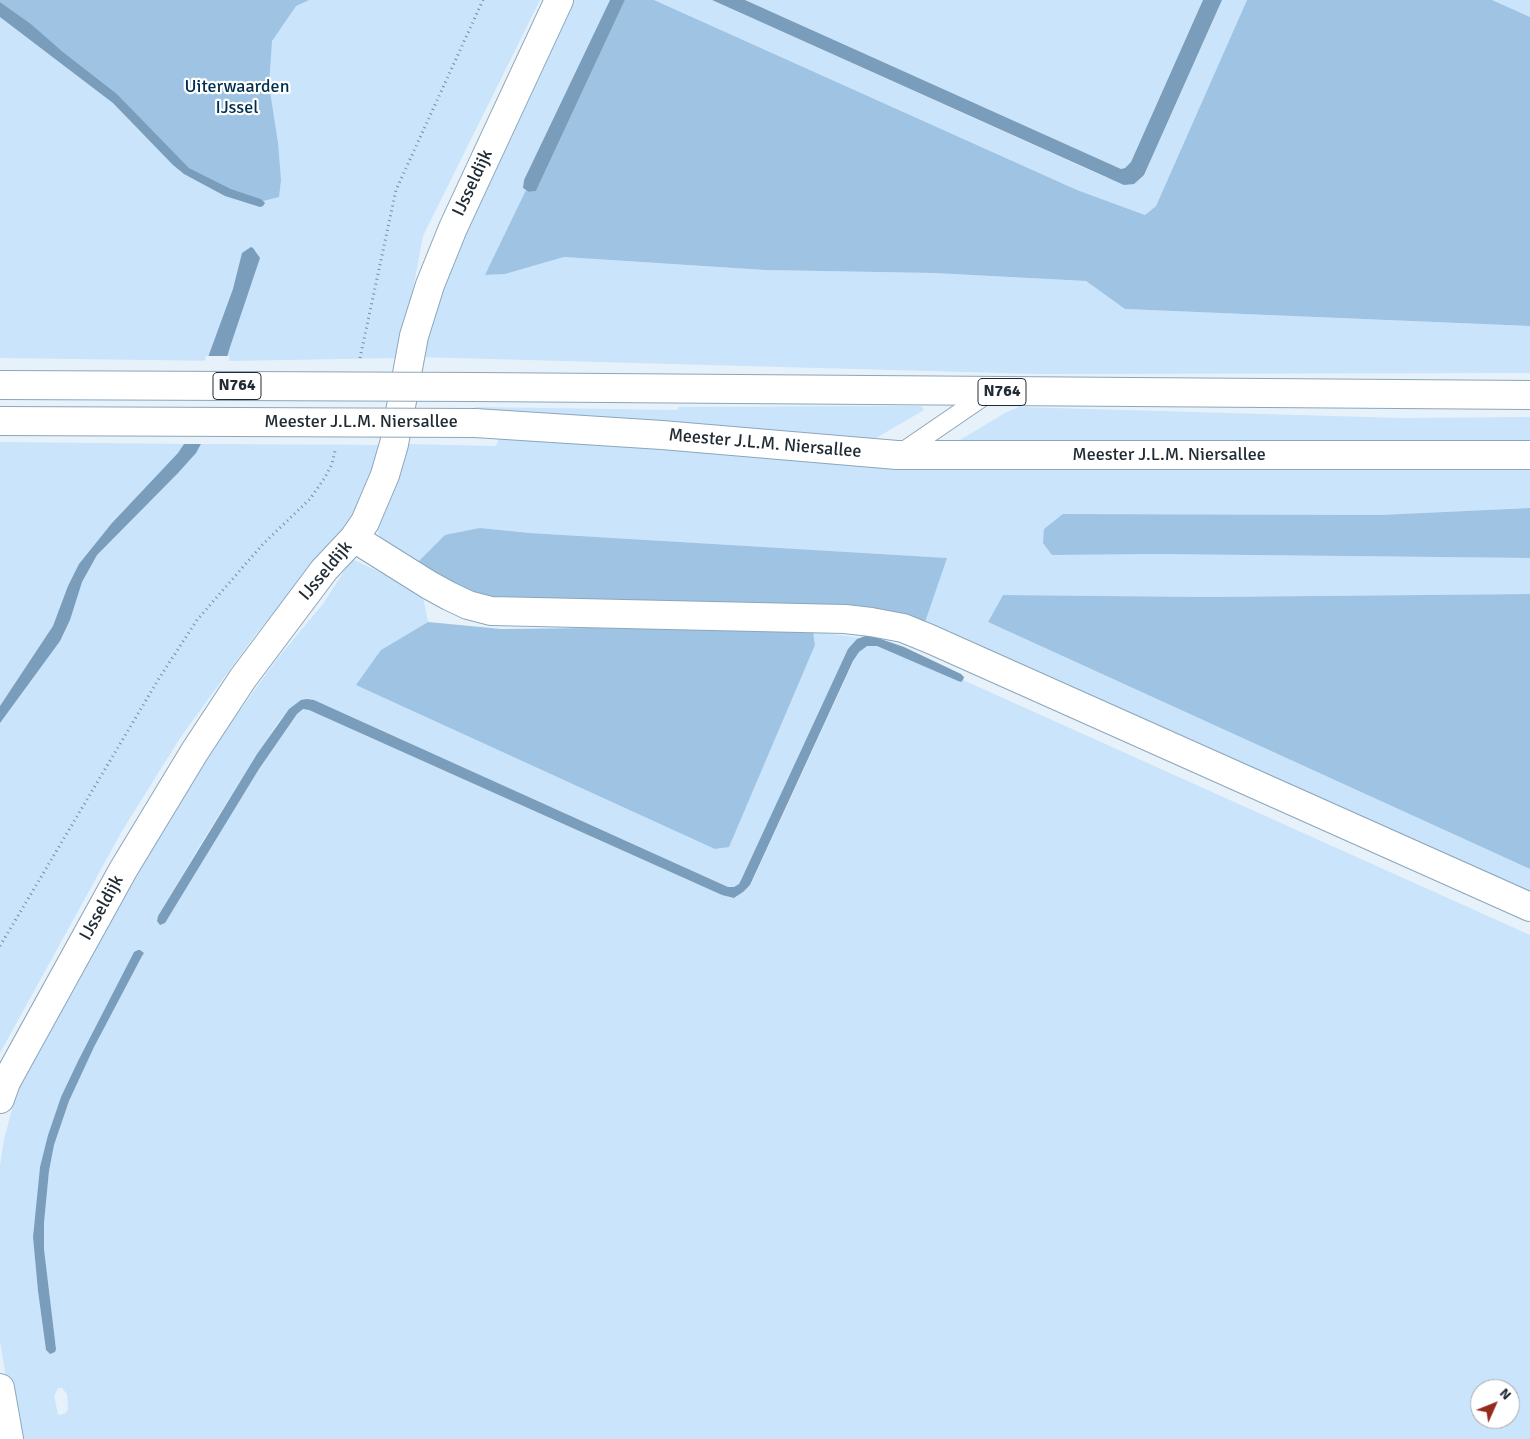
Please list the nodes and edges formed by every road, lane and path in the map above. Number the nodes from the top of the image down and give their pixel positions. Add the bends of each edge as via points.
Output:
1 (482, 0) edge
2 (559, 0) edge
3 (358, 364) dead end
4 (0, 385) edge
5 (990, 392) junction
6 (1530, 395) edge
7 (0, 421) edge
8 (337, 446) dead end
9 (897, 455) junction
10 (1530, 455) edge
11 (354, 538) junction
12 (1530, 907) edge
13 (0, 946) edge
14 (0, 1099) edge
15 (0, 1388) edge
16 (9, 1439) edge

1 - 3 path via 396,190
2 - 11 street, IJsseldijk via 452,228 430,284 414,336 394,444 365,522
4 - 5 street, Meester J.L.M. Niersallee / N764, bridge
5 - 6 street, Meester J.L.M. Niersallee / N764
5 - 9 lane
7 - 9 street, Meester J.L.M. Niersallee, bridge via 475,423
8 - 13 path via 332,464 310,499 262,544 197,620
9 - 10 street, Meester J.L.M. Niersallee
11 - 12 street via 449,596 491,612 845,619 903,628
11 - 14 street, IJsseldijk via 324,570 243,678 195,751 123,870 6,1082
15 - 16 street

